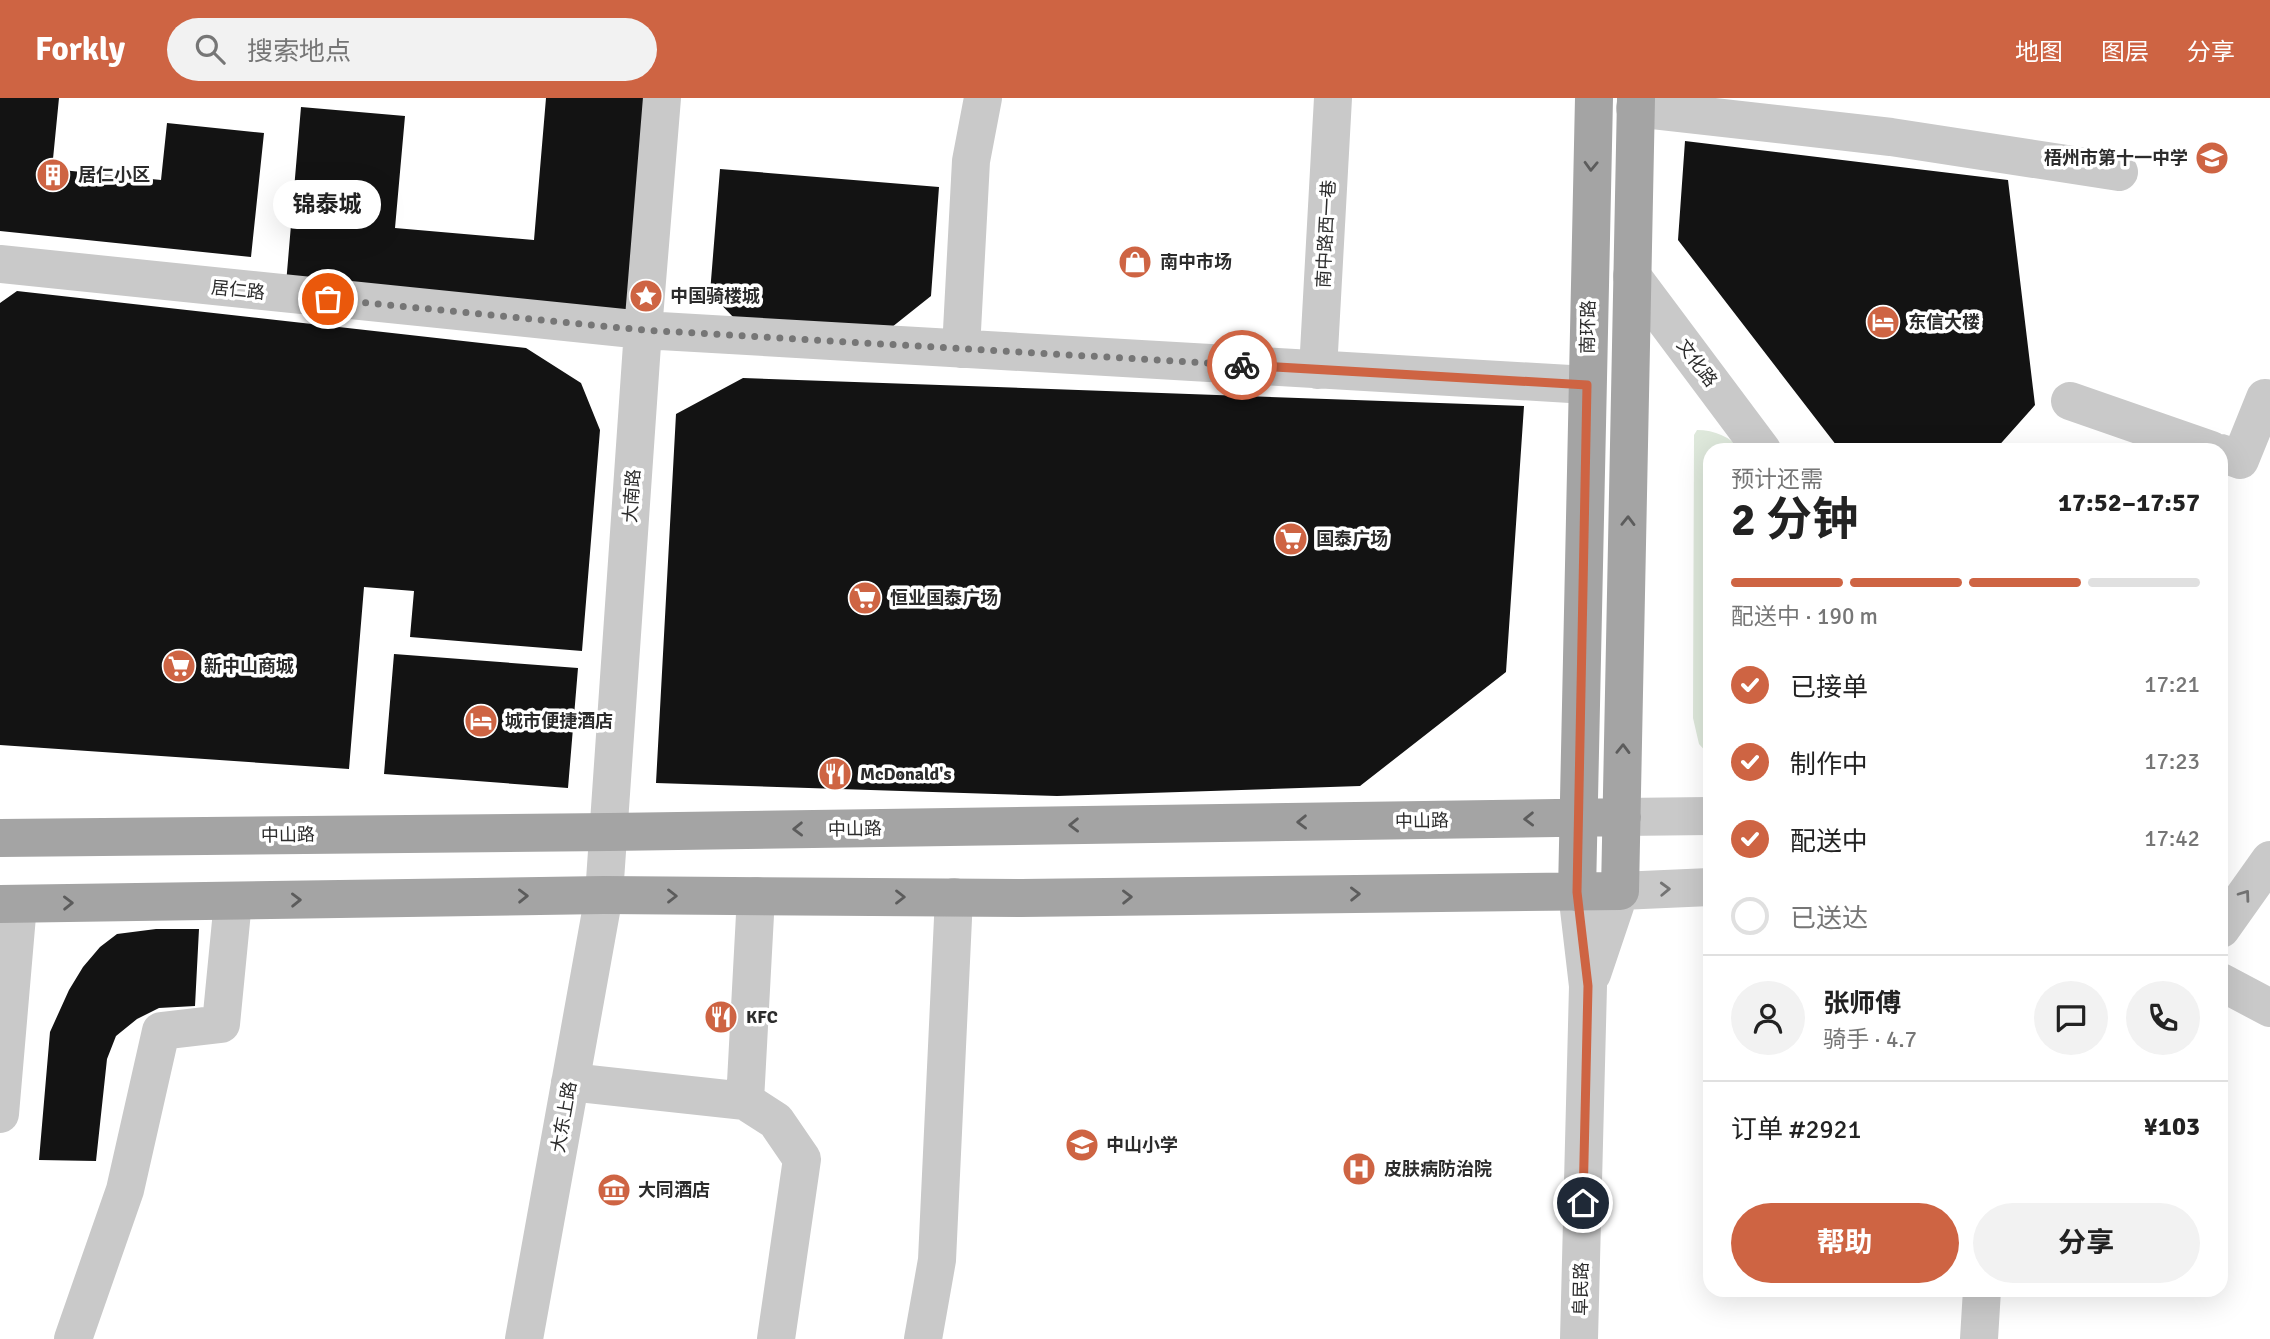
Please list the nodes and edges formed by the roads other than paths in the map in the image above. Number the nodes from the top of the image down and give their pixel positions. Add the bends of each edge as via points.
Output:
1 (662, 98) edge
2 (983, 98) edge
3 (1333, 98) edge
4 (1594, 98) edge
5 (1636, 103) edge
6 (2119, 172) dead end
7 (0, 264) edge
8 (1632, 276) junction
9 (643, 330) junction
10 (961, 349) junction
11 (1318, 370) junction
12 (1587, 385) junction
13 (2270, 399) edge
14 (2070, 401) dead end
15 (1757, 443) edge
16 (2191, 443) edge
17 (2228, 456) edge
18 (1703, 816) edge
19 (1622, 817) junction
20 (1578, 818) junction
21 (609, 832) junction
22 (0, 838) edge
23 (2270, 860) edge
24 (1703, 887) edge
25 (1619, 891) junction
26 (1577, 892) junction
27 (604, 895) junction
28 (756, 896) junction
29 (954, 897) junction
30 (233, 901) junction
31 (9, 904) edge
32 (2228, 919) edge
33 (1588, 986) junction
34 (2228, 986) edge
35 (2270, 1008) edge
36 (570, 1082) junction
37 (745, 1101) junction
38 (0, 1114) edge
39 (1982, 1297) edge
40 (73, 1339) edge
41 (524, 1339) edge
42 (776, 1339) edge
43 (923, 1339) edge
44 (1579, 1339) edge
45 (1979, 1339) edge

1 - 9 street, 大南路
2 - 10 street via 971,161
3 - 11 street, 南中路西一巷
4 -> 12 main road, 南环路
5 - 6 street
5 - 8 main road
7 - 9 street, 居仁路
8 - 15 street, 文化路
19 -> 8 main road
9 - 10 street, 居仁路
9 - 21 street, 大南路
10 - 11 street, 居仁路
11 - 12 street, 居仁路
12 - 20 main road, 南环路
13 - 17 street via 2264,398 2240,460
14 - 16 street
18 - 19 street, 中山路
19 - 20 main road, 中山路
19 - 25 main road
20 -> 21 main road, 中山路
20 - 26 main road, 南环路
21 - 22 main road, 中山路
21 - 27 street, 大南路
32 -> 23 street
25 -> 24 street
25 - 26 main road
25 - 33 street
29 -> 26 main road
26 - 33 street
27 -> 28 main road
30 -> 27 main road
27 - 36 street, 大东上路
28 -> 29 main road
28 - 37 street
29 - 43 street via 937,1259
31 -> 30 main road
30 - 40 street via 221,1024 162,1031 125,1190
31 - 38 street
33 - 44 street, 阜民路
34 - 35 street
36 - 37 street
36 - 41 street, 大东上路
37 - 42 street via 776,1121 802,1159
39 - 45 street

